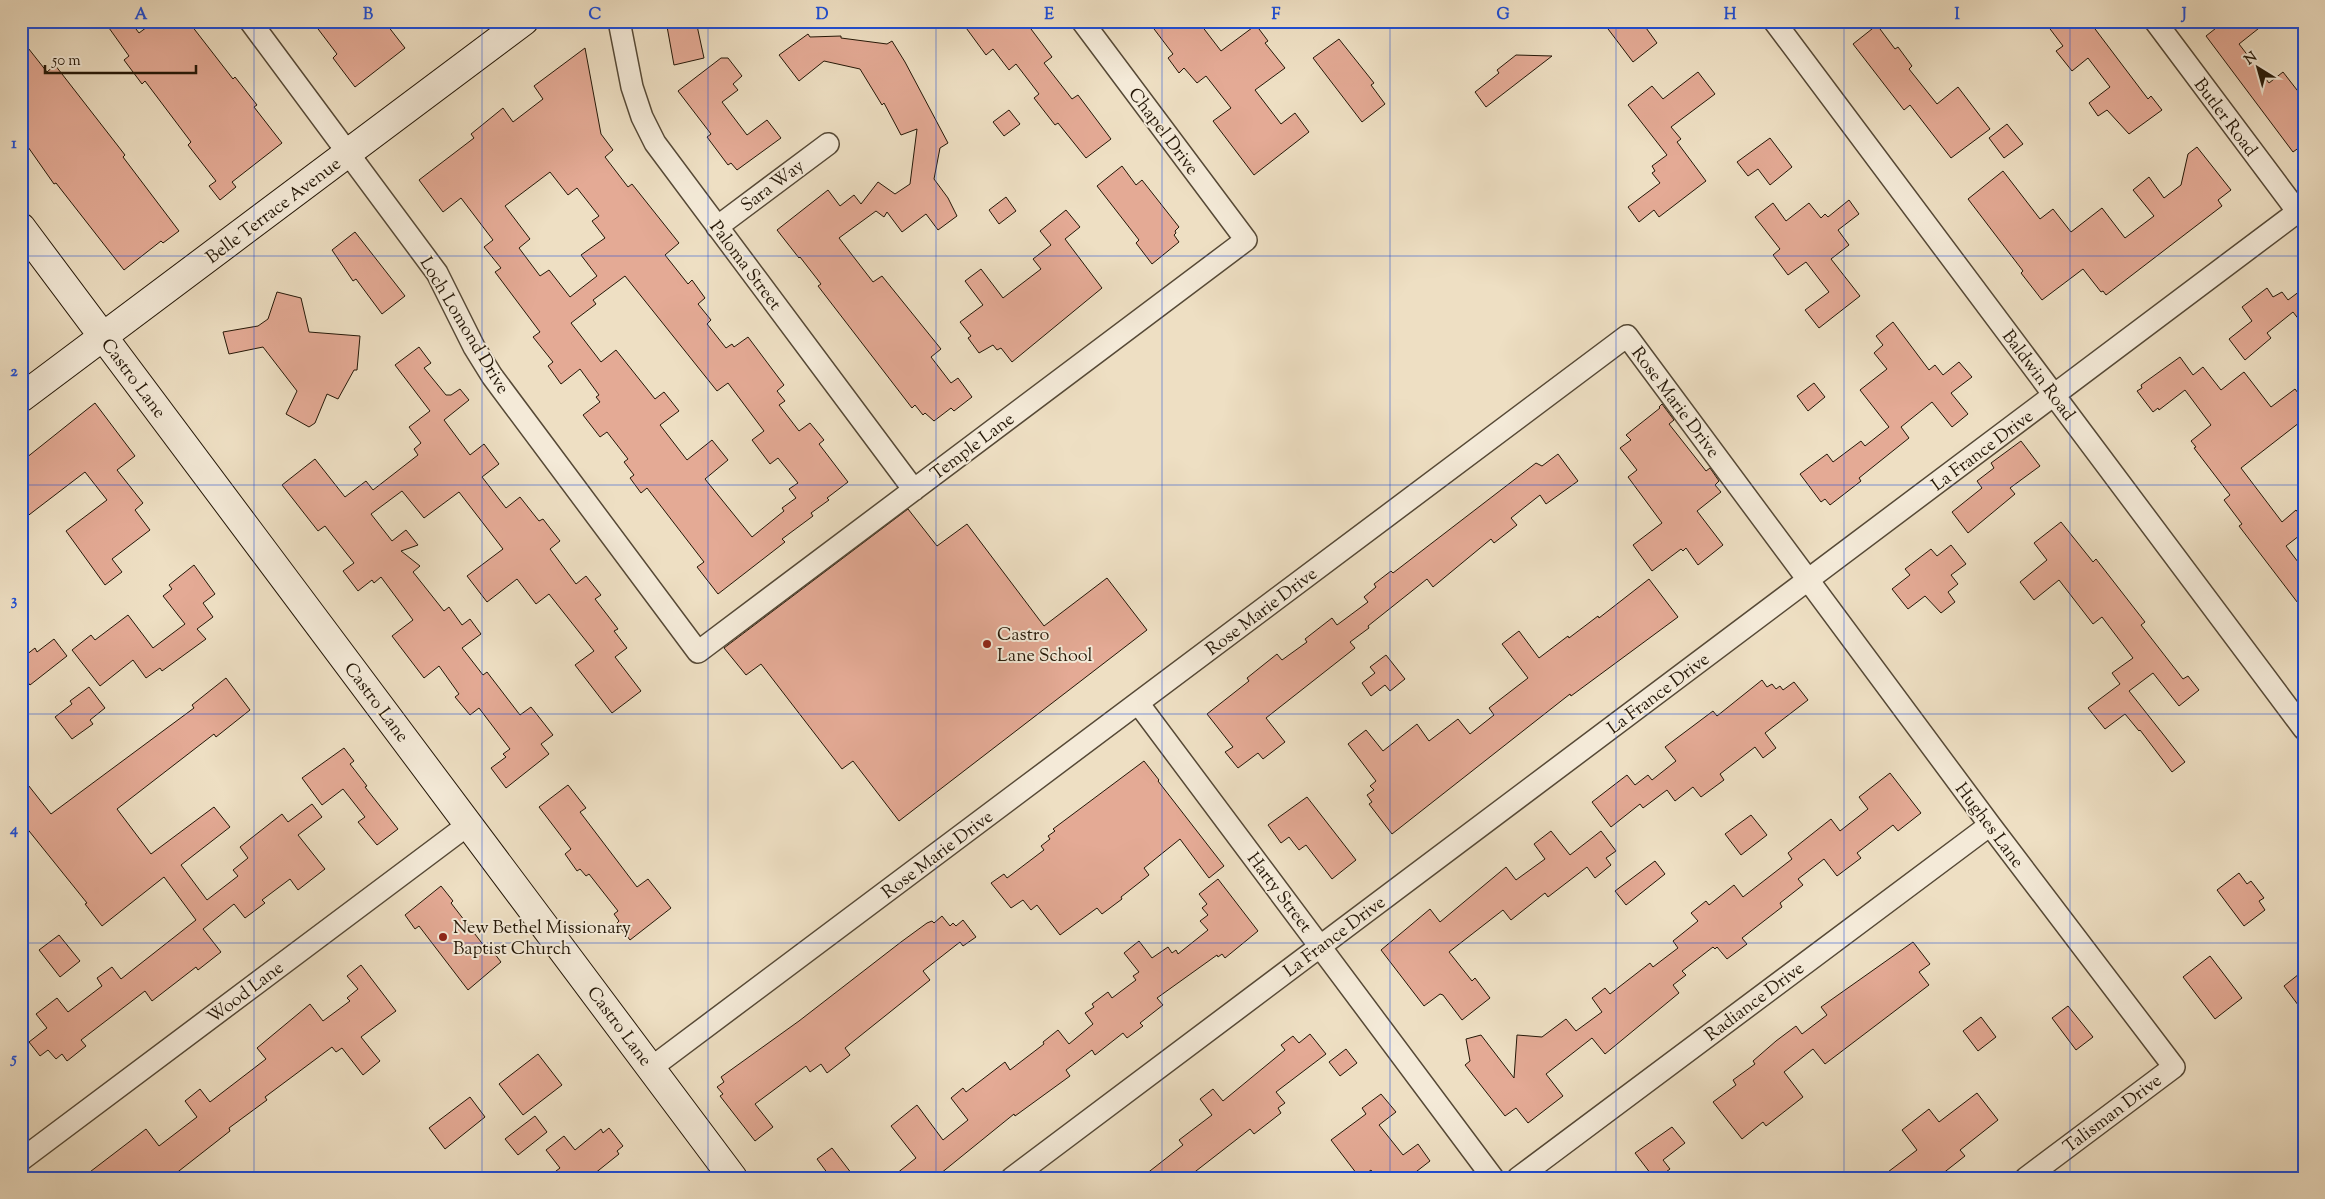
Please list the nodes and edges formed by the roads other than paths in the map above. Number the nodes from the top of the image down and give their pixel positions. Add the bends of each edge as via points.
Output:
1 (250, 21) edge
2 (524, 21) edge
3 (619, 21) edge
4 (1082, 21) edge
5 (1774, 21) edge
6 (2155, 21) edge
7 (828, 144) dead end
8 (348, 153) junction
9 (2301, 209) edge
10 (21, 226) edge
11 (717, 226) junction
12 (1246, 240) joint
13 (103, 336) junction
14 (2054, 395) junction
15 (21, 398) edge
16 (914, 490) junction
17 (1810, 580) junction
18 (698, 652) joint
19 (1138, 703) junction
20 (2304, 728) edge
21 (469, 824) junction
22 (1990, 825) junction
23 (1320, 947) junction
24 (2174, 1067) joint
25 (651, 1068) junction
26 (21, 1160) edge
27 (733, 1178) edge
28 (1012, 1178) edge
29 (1493, 1178) edge
30 (1518, 1178) edge
31 (2026, 1178) edge

1 - 8 street, Loch Lomond Drive
2 - 8 street, Belle Terrace Avenue
3 - 11 street, Paloma Street via 632,87 642,118 655,143
4 - 12 street, Chapel Drive
5 - 14 street, Baldwin Road
6 - 9 street, Butler Road
7 - 11 street, Sara Way
8 - 13 street, Belle Terrace Avenue
8 - 18 street, Loch Lomond Drive via 438,273 492,376
9 - 14 street, La France Drive
10 - 13 street, Castro Lane
11 - 16 street, Paloma Street
12 - 16 street, Temple Lane
13 - 15 street, Belle Terrace Avenue
13 - 21 street, Castro Lane
14 - 17 street, La France Drive
14 - 20 street, Baldwin Road
16 - 18 street, Temple Lane
17 - 19 street, Rose Marie Drive via 1627,336
17 - 22 street, Hughes Lane
17 - 23 street, La France Drive
19 - 23 street, Harty Street
19 - 25 street, Rose Marie Drive
21 - 25 street, Castro Lane
21 - 26 street, Wood Lane
22 - 24 street, Hughes Lane
22 - 30 street, Radiance Drive
23 - 28 street, La France Drive
23 - 29 street, Harty Street
24 - 31 street, Talisman Drive
25 - 27 street, Castro Lane

